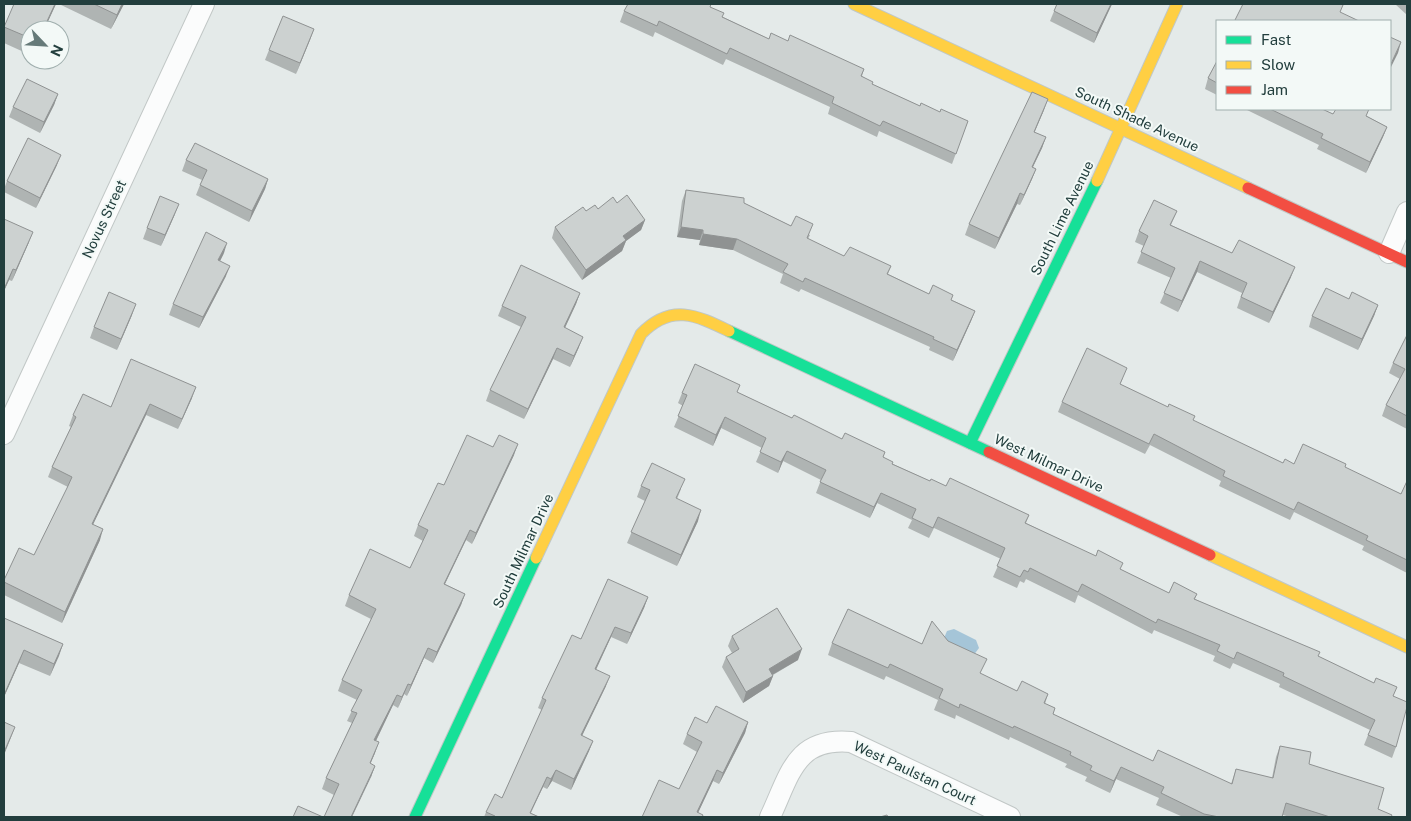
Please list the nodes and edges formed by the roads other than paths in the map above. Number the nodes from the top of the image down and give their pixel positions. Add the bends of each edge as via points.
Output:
1 (204, 4) edge
2 (854, 4) edge
3 (1177, 4) edge
4 (1122, 128) junction
5 (1407, 212) edge
6 (1389, 253) junction
7 (1407, 262) edge
8 (675, 314) joint
9 (4, 434) edge
10 (970, 443) junction
11 (1407, 647) edge
12 (415, 817) edge
13 (770, 817) edge
14 (1010, 817) edge

1 - 9 street, Novus Street
2 - 4 street, South Shade Avenue
3 - 4 street, South Lime Avenue
4 - 6 street, South Shade Avenue
4 - 10 street, South Lime Avenue
5 - 6 street
6 - 7 street, South Shade Avenue
8 - 10 street, West Milmar Drive via 695,315
8 - 12 street, South Milmar Drive via 663,316 641,334
10 - 11 street, West Milmar Drive
13 - 14 street, West Paulstan Court via 797,761 816,745 831,740 851,742

